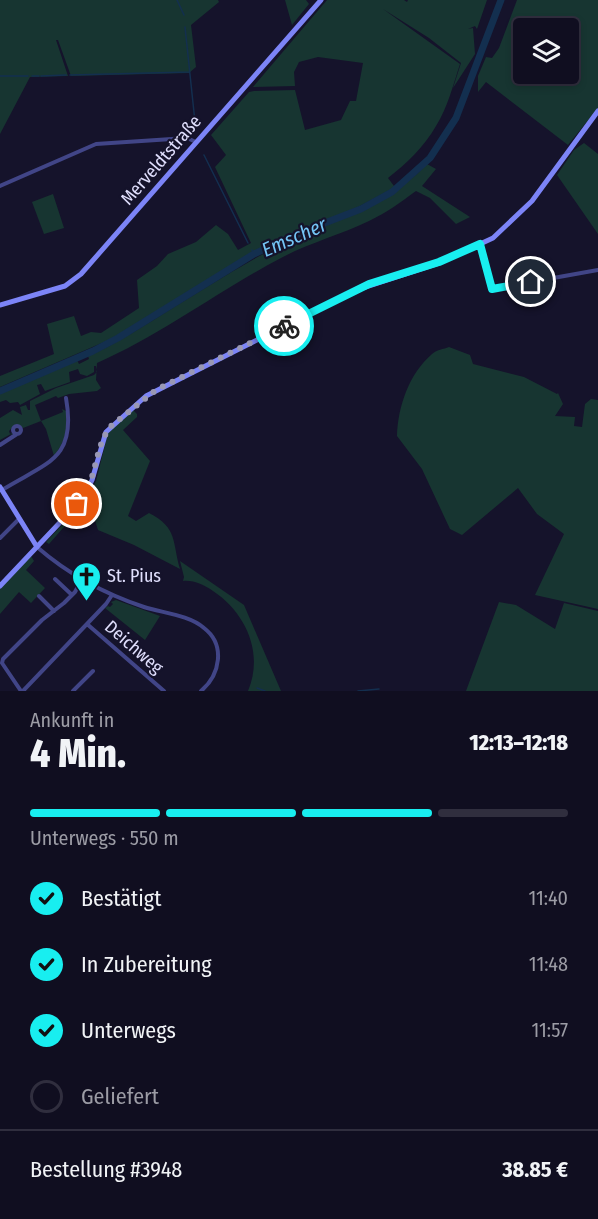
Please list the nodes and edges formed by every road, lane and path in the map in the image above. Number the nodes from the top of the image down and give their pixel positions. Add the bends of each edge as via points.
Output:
1 (321, 0) edge
2 (598, 111) edge
3 (196, 142) junction
4 (0, 186) edge
5 (480, 244) junction
6 (598, 270) edge
7 (0, 305) edge
8 (66, 398) dead end
9 (18, 434) dead end
10 (0, 445) edge
11 (1, 489) edge
12 (19, 519) junction
13 (0, 538) edge
14 (37, 547) junction
15 (55, 579) dead end
16 (82, 579) junction
17 (0, 586) edge
18 (72, 595) junction
19 (112, 595) junction
20 (39, 596) dead end
21 (54, 611) junction
22 (87, 624) junction
23 (93, 671) dead end
24 (22, 691) edge
25 (74, 691) edge
26 (164, 691) edge
27 (201, 691) edge

1 - 3 main road, Merveldtstraße
2 - 5 main road via 532,201 499,234
3 - 4 street via 187,138 96,144
3 - 7 main road, Merveldtstraße via 72,283
5 - 6 street via 492,289
5 - 14 main road via 356,290 146,396 108,429 84,497
8 - 11 street via 69,427 63,448 54,458
9 - 10 street
11 - 12 main road
12 - 13 street
12 - 14 main road
14 - 16 street
14 - 17 main road
15 - 18 street
16 - 18 street
16 - 19 street
18 - 21 street
19 - 22 street
19 - 27 street via 191,621 208,631 216,643 218,663 214,676
20 - 21 street
21 - 24 street via 2,663
22 - 24 street
22 - 26 street, Deichweg
23 - 25 street

